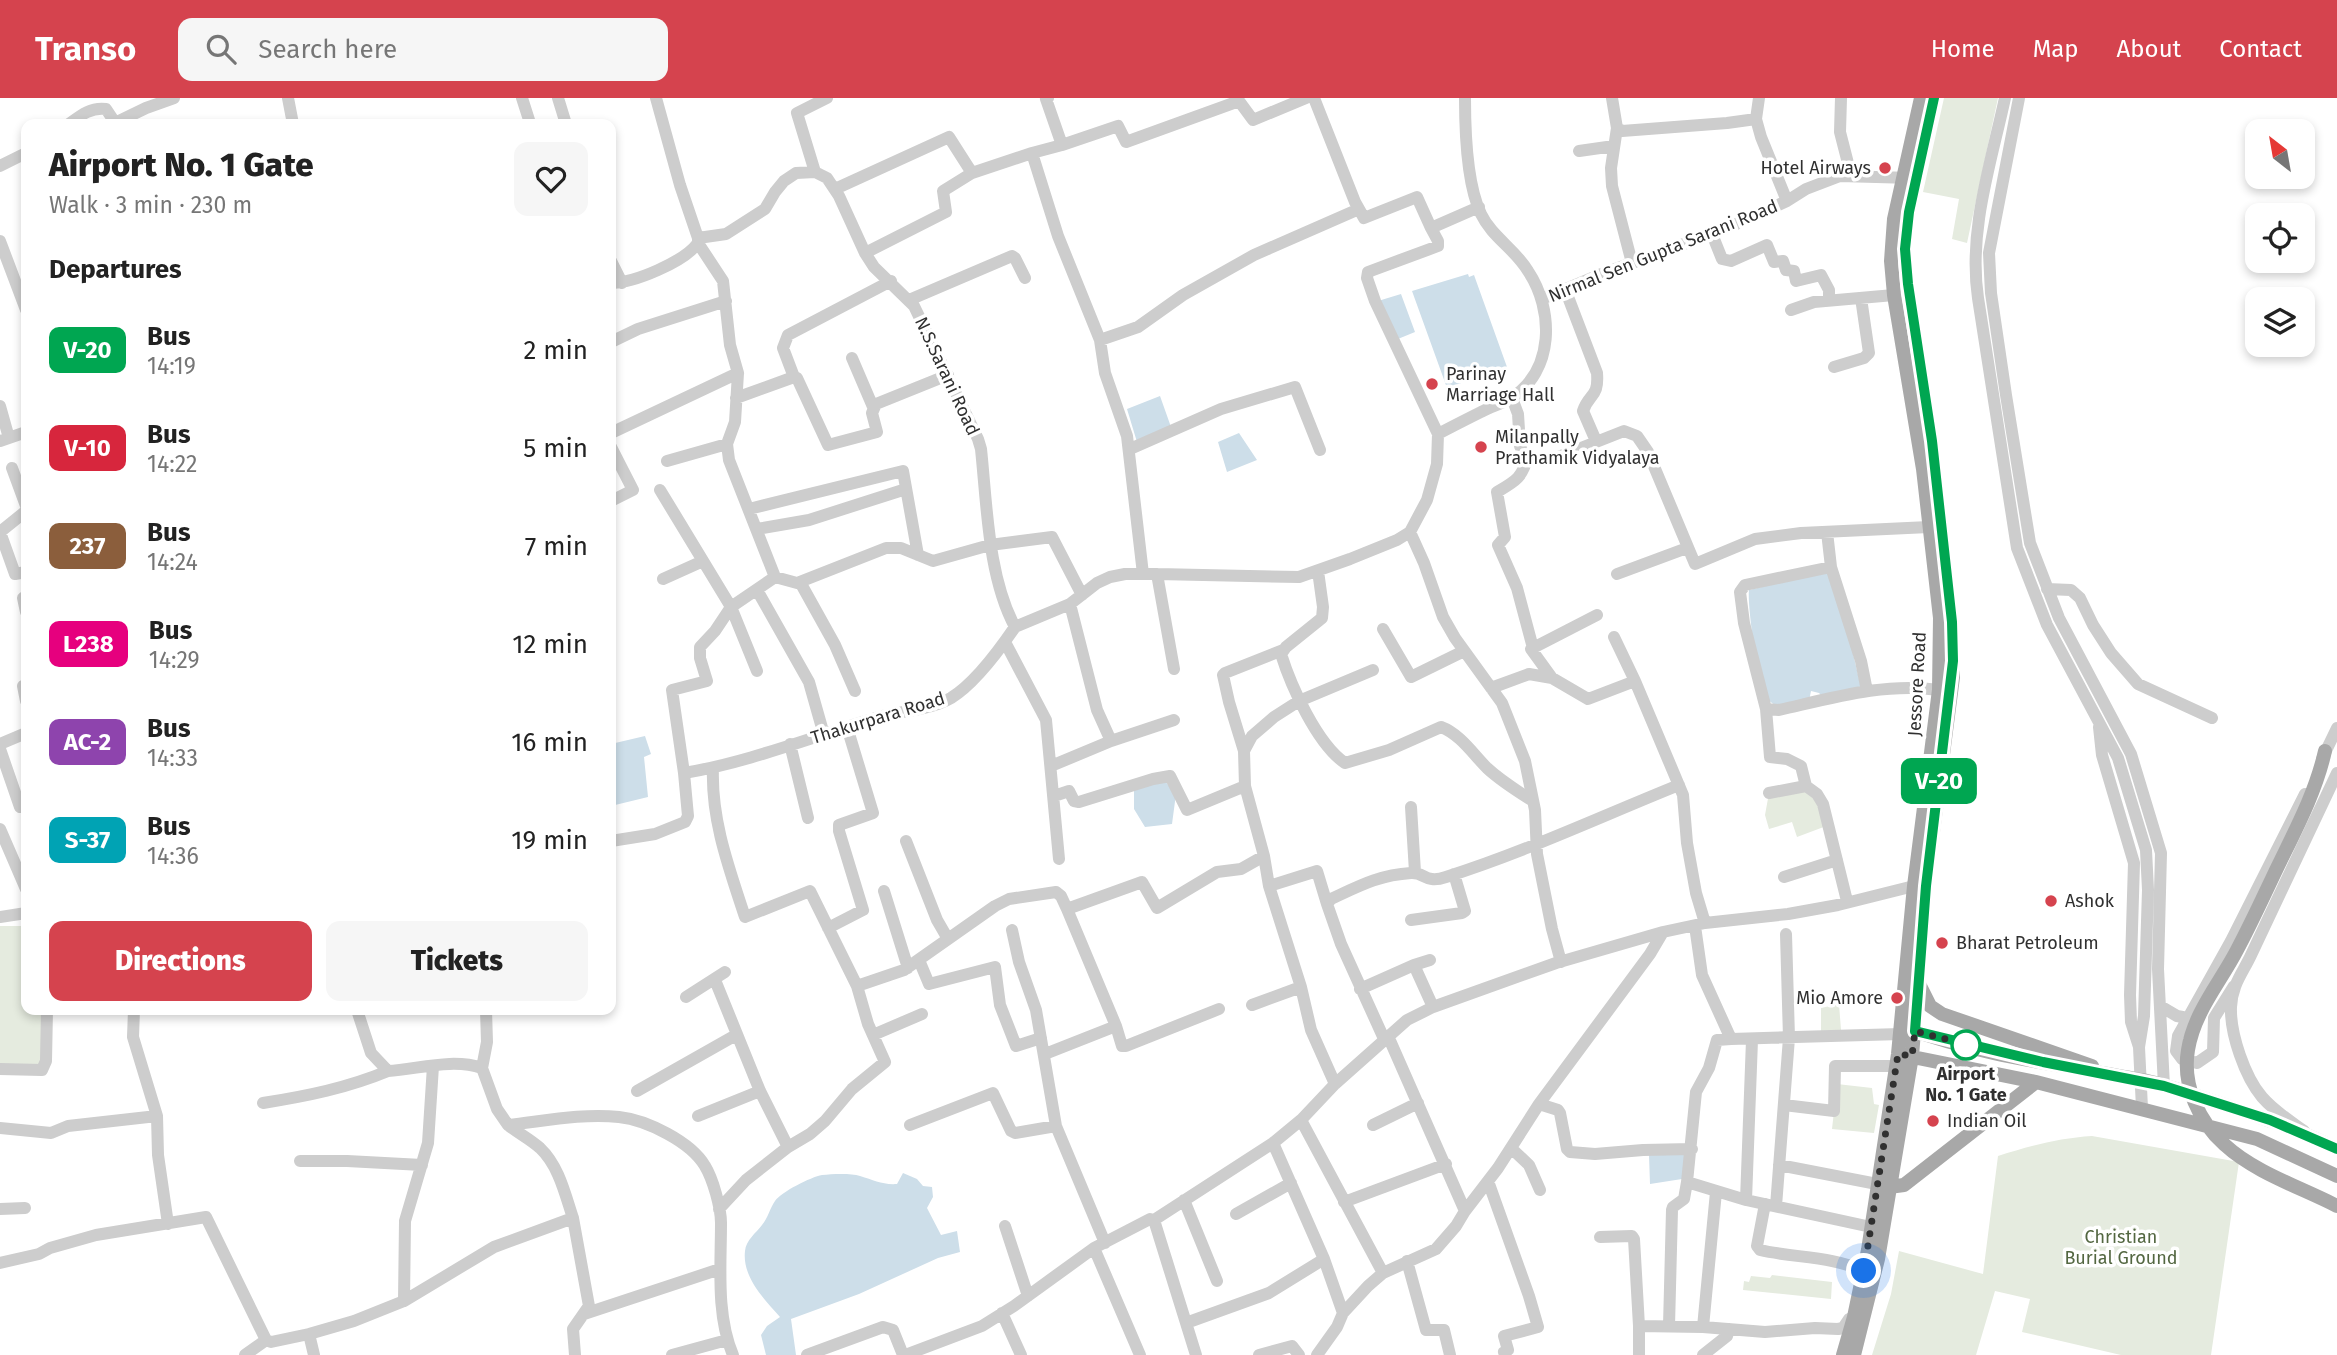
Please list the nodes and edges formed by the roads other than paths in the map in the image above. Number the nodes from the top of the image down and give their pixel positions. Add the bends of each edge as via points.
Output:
1 (174, 98) edge
2 (288, 98) edge
3 (522, 98) edge
4 (558, 98) edge
5 (656, 98) edge
6 (827, 98) edge
7 (1048, 98) edge
8 (1306, 98) edge
9 (1314, 98) edge
10 (1465, 98) edge
11 (1612, 98) edge
12 (1759, 98) edge
13 (1841, 98) edge
14 (1920, 98) edge
15 (1934, 98) edge
16 (2005, 98) edge
17 (2019, 98) edge
18 (76, 119) edge
19 (112, 119) edge
20 (123, 119) edge
21 (292, 119) edge
22 (529, 119) edge
23 (564, 119) edge
24 (1756, 119) junction
25 (1617, 128) junction
26 (1062, 145) junction
27 (1614, 146) junction
28 (1579, 151) dead end
29 (1032, 153) junction
30 (21, 156) edge
31 (0, 166) edge
32 (815, 172) junction
33 (972, 173) junction
34 (1852, 175) junction
35 (1910, 177) junction
36 (835, 189) junction
37 (1787, 201) junction
38 (1479, 207) junction
39 (1359, 209) junction
40 (1431, 228) junction
41 (1712, 234) junction
42 (698, 240) junction
43 (0, 241) edge
44 (865, 253) junction
45 (1632, 263) junction
46 (1025, 278) dead end
47 (891, 281) junction
48 (617, 283) edge
49 (1564, 289) junction
50 (1894, 295) junction
51 (21, 297) edge
52 (1861, 298) junction
53 (1542, 299) junction
54 (909, 300) junction
55 (726, 301) junction
56 (1829, 301) junction
57 (1791, 310) dead end
58 (616, 340) edge
59 (1100, 340) junction
60 (852, 358) dead end
61 (1834, 367) dead end
62 (738, 373) junction
63 (948, 375) junction
64 (794, 377) junction
65 (736, 397) junction
66 (1512, 398) junction
67 (0, 406) edge
68 (873, 407) junction
69 (616, 431) edge
70 (21, 434) edge
71 (1438, 434) junction
72 (4, 439) edge
73 (1595, 442) junction
74 (727, 444) junction
75 (1130, 449) junction
76 (1320, 450) dead end
77 (1528, 456) junction
78 (616, 457) edge
79 (667, 461) dead end
80 (12, 468) dead end
81 (906, 489) junction
82 (660, 490) dead end
83 (21, 494) edge
84 (616, 498) edge
85 (749, 509) junction
86 (21, 513) edge
87 (1929, 527) junction
88 (757, 529) junction
89 (1827, 531) junction
90 (0, 532) edge
91 (1410, 532) junction
92 (990, 545) junction
93 (1687, 548) junction
94 (918, 555) junction
95 (703, 561) junction
96 (1831, 567) junction
97 (1318, 571) junction
98 (21, 573) edge
99 (1143, 574) junction
100 (1157, 574) junction
101 (1617, 574) dead end
102 (775, 578) junction
103 (663, 579) dead end
104 (800, 582) junction
105 (2047, 589) junction
106 (757, 590) junction
107 (1082, 595) junction
108 (1070, 604) junction
109 (731, 607) junction
110 (1597, 615) dead end
111 (1015, 627) junction
112 (1383, 629) dead end
113 (1614, 637) dead end
114 (1005, 642) junction
115 (1533, 648) junction
116 (1283, 650) junction
117 (1464, 651) junction
118 (1174, 669) dead end
119 (1373, 670) dead end
120 (757, 671) dead end
121 (1552, 678) junction
122 (1635, 681) junction
123 (1491, 688) junction
124 (1939, 690) junction
125 (855, 691) dead end
126 (1867, 691) junction
127 (1299, 701) junction
128 (1766, 709) junction
129 (2212, 718) dead end
130 (1174, 720) dead end
131 (847, 727) junction
132 (2337, 728) edge
133 (824, 735) junction
134 (21, 736) edge
135 (1111, 741) junction
136 (790, 744) junction
137 (0, 747) edge
138 (1244, 751) junction
139 (2325, 751) junction
140 (1051, 766) junction
141 (713, 768) junction
142 (684, 772) junction
143 (2337, 773) edge
144 (1679, 785) junction
145 (1245, 786) junction
146 (1806, 786) junction
147 (1769, 793) dead end
148 (1054, 796) junction
149 (1533, 801) junction
150 (20, 807) dead end
151 (1411, 807) dead end
152 (808, 818) dead end
153 (0, 829) edge
154 (616, 840) edge
155 (906, 841) dead end
156 (1537, 842) junction
157 (1264, 856) junction
158 (1059, 859) dead end
159 (1837, 860) junction
160 (1415, 872) junction
161 (1454, 874) junction
162 (21, 877) edge
163 (1784, 877) dead end
164 (1269, 886) junction
165 (1914, 886) junction
166 (884, 891) dead end
167 (1847, 901) junction
168 (1327, 904) junction
169 (1067, 909) junction
170 (21, 914) edge
171 (0, 917) edge
172 (1411, 920) dead end
173 (1700, 925) junction
174 (828, 928) junction
175 (1012, 930) dead end
176 (1663, 932) junction
177 (1786, 934) dead end
178 (948, 939) junction
179 (1430, 960) dead end
180 (1561, 962) junction
181 (913, 964) junction
182 (1414, 965) junction
183 (1919, 981) junction
184 (857, 986) junction
185 (2234, 986) junction
186 (1301, 987) junction
187 (1360, 989) junction
188 (686, 996) dead end
189 (1252, 1005) dead end
190 (2160, 1006) junction
191 (1433, 1007) junction
192 (1219, 1009) dead end
193 (922, 1014) dead end
194 (47, 1015) edge
195 (134, 1015) edge
196 (359, 1015) edge
197 (486, 1015) edge
198 (2188, 1018) junction
199 (1116, 1026) junction
200 (1906, 1030) junction
201 (736, 1035) junction
202 (873, 1035) junction
203 (1041, 1038) junction
204 (1789, 1038) junction
205 (1387, 1039) junction
206 (1731, 1039) junction
207 (1752, 1040) junction
208 (1045, 1054) junction
209 (1902, 1059) junction
210 (433, 1066) junction
211 (482, 1068) junction
212 (0, 1069) edge
213 (388, 1071) junction
214 (2103, 1074) junction
215 (2142, 1080) junction
216 (2036, 1083) junction
217 (1335, 1084) junction
218 (2164, 1086) junction
219 (637, 1091) dead end
220 (760, 1091) junction
221 (263, 1103) dead end
222 (1418, 1103) junction
223 (1539, 1104) junction
224 (1784, 1105) junction
225 (2142, 1108) junction
226 (157, 1116) junction
227 (698, 1116) dead end
228 (1301, 1120) junction
229 (508, 1125) junction
230 (910, 1125) dead end
231 (1373, 1125) dead end
232 (1056, 1126) junction
233 (0, 1128) edge
234 (2312, 1136) junction
235 (1273, 1143) junction
236 (788, 1147) junction
237 (1511, 1148) junction
238 (1692, 1149) junction
239 (2337, 1149) edge
240 (300, 1161) dead end
241 (1446, 1164) junction
242 (422, 1165) junction
243 (1779, 1165) junction
244 (2337, 1176) edge
245 (1488, 1181) junction
246 (1687, 1182) junction
247 (1291, 1183) junction
248 (1883, 1186) junction
249 (1540, 1190) dead end
250 (1716, 1192) junction
251 (1184, 1200) junction
252 (1746, 1200) junction
253 (1344, 1202) junction
254 (1770, 1205) junction
255 (2337, 1206) edge
256 (25, 1208) dead end
257 (0, 1209) edge
258 (719, 1209) junction
259 (1465, 1211) junction
260 (1236, 1214) dead end
261 (573, 1218) junction
262 (1154, 1220) junction
263 (168, 1224) junction
264 (1005, 1226) dead end
265 (1871, 1227) junction
266 (1600, 1237) dead end
267 (1100, 1245) junction
268 (1324, 1259) junction
269 (1407, 1261) junction
270 (0, 1263) edge
271 (720, 1269) junction
272 (1864, 1271) junction
273 (1383, 1273) junction
274 (1217, 1281) dead end
275 (1028, 1296) junction
276 (404, 1301) junction
277 (1002, 1313) junction
278 (1343, 1313) junction
279 (584, 1314) junction
280 (1859, 1318) junction
281 (1186, 1324) junction
282 (1639, 1326) junction
283 (1669, 1326) junction
284 (1703, 1327) junction
285 (1730, 1329) junction
286 (310, 1334) junction
287 (266, 1340) junction
288 (727, 1340) junction
289 (931, 1350) edge
290 (688, 1353) edge
291 (245, 1355) edge
292 (314, 1355) edge
293 (575, 1355) edge
294 (672, 1355) edge
295 (733, 1355) edge
296 (807, 1355) edge
297 (904, 1355) edge
298 (1020, 1355) edge
299 (1140, 1355) edge
300 (1196, 1355) edge
301 (1259, 1355) edge
302 (1299, 1355) edge
303 (1317, 1355) edge
304 (1450, 1355) edge
305 (1505, 1355) edge
306 (1639, 1355) edge
307 (1703, 1355) edge
308 (1843, 1355) edge
309 (1854, 1355) edge

1 - 20 street
2 - 21 street
3 - 22 street
4 - 23 street
5 - 42 street
6 - 32 street via 797,113
7 - 26 street
8 - 26 street via 1253,120 1239,101 1126,142 1118,126
9 - 39 street
10 - 38 street via 1465,127
11 - 25 street
12 - 24 street
13 - 34 street via 1840,132
14 - 35 main road, Jessore Road
15 - 35 main road, Jessore Road
16 - 215 street via 1975,251 1976,288 2017,548 2047,625 2123,771 2148,860 2144,1021 2139,1047
17 - 105 street via 1989,265 2027,532
18 - 19 street via 97,108 106,109
24 - 25 street
24 - 37 street
25 - 27 street
26 - 29 street
27 - 28 street
27 - 45 street via 1612,186
29 - 33 street
29 - 59 street via 1058,236
30 - 31 street
32 - 36 street, N.S.Sarani Road
32 - 42 street via 796,173 784,181 765,209 726,234
33 - 36 street via 949,137
33 - 44 street via 943,191 946,212
34 - 35 street, Nirmal Sen Gupta Sarani Road
34 - 37 street, Nirmal Sen Gupta Sarani Road via 1806,189
35 - 50 main road, Jessore Road via 1891,246
35 - 183 main road, Jessore Road via 1906,264 1932,441 1953,639 1952,687 1926,886
36 - 44 street, N.S.Sarani Road
37 - 41 street, Nirmal Sen Gupta Sarani Road
38 - 40 street
38 - 53 street via 1489,228 1527,269
39 - 40 street via 1364,218 1418,197
39 - 59 street via 1254,255 1138,327
40 - 71 street via 1438,246 1368,272 1367,278
41 - 45 street, Nirmal Sen Gupta Sarani Road
41 - 56 street via 1723,259 1731,261 1767,245 1774,262 1783,261 1786,270 1794,271 1796,281 1821,275
42 - 48 street via 688,253 664,267
42 - 55 street via 723,281
43 - 51 street
44 - 47 street, N.S.Sarani Road
45 - 49 street, Nirmal Sen Gupta Sarani Road
46 - 54 street via 1012,256
47 - 54 street, N.S.Sarani Road
47 - 64 street via 788,335 783,348
49 - 53 street, Nirmal Sen Gupta Sarani Road
49 - 73 street via 1597,373 1598,387 1583,411
50 - 52 street
50 - 87 main road, Jessore Road
52 - 56 street
52 - 61 street via 1869,353
53 - 66 street, Nirmal Sen Gupta Sarani Road via 1547,336 1540,362
54 - 63 street, N.S.Sarani Road
55 - 58 street
55 - 62 street
56 - 57 street
59 - 75 street via 1105,373
60 - 68 street
62 - 65 street
62 - 69 street
63 - 68 street
63 - 92 street, N.S.Sarani Road via 981,450
64 - 65 street
64 - 68 street via 828,445 877,432
65 - 74 street via 735,422
66 - 71 street, Nirmal Sen Gupta Sarani Road
66 - 77 street via 1520,446
67 - 72 street
70 - 72 street
71 - 91 street via 1437,464 1427,500
73 - 77 street via 1553,459
73 - 93 street via 1624,431 1637,436 1648,452
74 - 79 street
74 - 85 street
75 - 76 street via 1221,409 1295,387
75 - 99 street
77 - 115 street via 1518,478 1497,492 1505,537 1498,545 1517,588
78 - 84 street via 633,490
80 - 83 street
81 - 85 street via 903,471
81 - 88 street via 809,520
81 - 94 street
82 - 95 street
85 - 88 street
86 - 90 street
87 - 89 street
87 - 124 main road, Jessore Road via 1941,627
88 - 102 street
89 - 93 street via 1755,539 1695,564
89 - 96 street
90 - 98 street via 15,574
91 - 97 street
91 - 117 street via 1443,618
92 - 94 street via 933,561
92 - 107 street via 1052,537
92 - 111 street, N.S.Sarani Road via 1003,605
93 - 101 street
94 - 104 street via 886,548
95 - 103 street
95 - 109 street
96 - 126 street
96 - 128 street via 1745,585 1740,592
97 - 100 street via 1299,577
97 - 116 street via 1322,618
99 - 100 street
99 - 107 street via 1110,577
100 - 118 street
102 - 104 street
102 - 106 street
104 - 125 street
105 - 129 street via 2071,590 2080,598 2111,653 2138,684
105 - 190 street via 2131,754 2159,843
106 - 109 street
106 - 133 street via 809,682
107 - 108 street
108 - 111 street
108 - 135 street via 1097,710
109 - 120 street
109 - 142 street via 700,647 707,681 673,690
110 - 115 street
111 - 114 street, Thakurpara Road
112 - 117 street via 1411,677
113 - 122 street
114 - 131 street, Thakurpara Road via 951,698
114 - 140 street via 1046,720
115 - 121 street
116 - 127 street
116 - 138 street via 1224,673
117 - 123 street
119 - 127 street
121 - 122 street via 1588,699
121 - 123 street via 1529,674
122 - 144 street
123 - 149 street via 1511,723
124 - 126 street
124 - 165 main road, Jessore Road
126 - 128 street
127 - 138 street via 1252,736
127 - 149 street via 1345,763 1441,727 1452,732 1500,779
128 - 146 street via 1770,757 1801,766
130 - 135 street
131 - 133 street, Thakurpara Road
131 - 174 street via 873,813 839,825 863,910
132 - 139 street
133 - 136 street, Thakurpara Road
134 - 137 street
135 - 140 street
136 - 141 street, Thakurpara Road
136 - 152 street
137 - 150 street
138 - 145 street
139 - 198 street
139 - 255 main road via 2319,778 2295,830 2237,951 2197,1020 2187,1052 2187,1073 2200,1114 2227,1148
140 - 148 street
141 - 142 street, Thakurpara Road
141 - 174 street via 719,833 745,918 810,891
142 - 154 street via 685,822 655,834
143 - 185 street
144 - 156 street
144 - 173 street
145 - 148 street via 1187,810 1170,776 1079,802 1069,791
145 - 157 street
146 - 147 street
146 - 159 street via 1823,804
148 - 158 street
149 - 156 street
151 - 160 street
153 - 162 street
155 - 178 street
156 - 161 street
156 - 180 street
157 - 164 street
157 - 169 street via 1241,869 1217,872 1157,908 1142,882
159 - 163 street
159 - 167 street
160 - 161 street via 1431,881
160 - 168 street via 1374,878
161 - 172 street via 1465,911
164 - 168 street via 1317,871
164 - 186 street
165 - 167 street
165 - 200 main road, Jessore Road
166 - 181 street
167 - 173 street
168 - 187 street
169 - 178 street via 1056,892 1009,899
169 - 199 street
170 - 171 street
173 - 176 street
173 - 206 street via 1703,975
174 - 184 street
175 - 203 street
176 - 180 street
176 - 223 street
177 - 204 street
178 - 181 street
179 - 182 street
180 - 191 street
181 - 184 street
181 - 203 street via 929,984 995,967 1000,1004 1016,1046
182 - 187 street
182 - 191 street
183 - 200 main road, Jessore Road
183 - 214 main road via 1934,1010 2078,1059
184 - 202 street
185 - 198 street via 2214,1018 2213,1052 2197,1063 2182,1059 2176,1051
185 - 234 street via 2232,1020 2248,1075 2267,1103
186 - 189 street
186 - 217 street via 1311,1030
187 - 205 street
188 - 201 street via 720,976
190 - 198 street
190 - 218 street
191 - 205 street via 1407,1020
192 - 199 street via 1126,1046 1120,1043
193 - 202 street
194 - 212 street via 47,1061 42,1070
195 - 226 street via 133,1037
196 - 213 street via 372,1053
197 - 211 street
199 - 208 street
200 - 204 street
200 - 209 main road
200 - 214 main road
201 - 219 street
201 - 220 street
202 - 236 street via 885,1062 853,1088 825,1121
203 - 208 street
204 - 207 street
204 - 224 street
205 - 217 street
205 - 222 street
206 - 207 street
206 - 238 street via 1717,1040 1698,1086
207 - 252 street
208 - 232 street
209 - 216 main road
209 - 224 street via 1835,1066 1834,1111
209 - 248 main road
210 - 211 street via 467,1063
210 - 213 street
210 - 242 street
211 - 229 street
213 - 221 street via 312,1096
214 - 215 main road
215 - 218 main road
215 - 225 street
216 - 225 main road
216 - 248 main road via 1904,1185
217 - 228 street
218 - 234 main road
220 - 227 street
220 - 236 street
222 - 231 street
222 - 241 street
223 - 237 street
223 - 238 street via 1560,1112 1570,1152
224 - 243 street
225 - 244 main road via 2257,1139
226 - 233 street via 68,1126 51,1133
226 - 263 street
228 - 235 street
228 - 253 street
229 - 258 street via 600,1116 643,1123 684,1144 705,1166
229 - 261 street via 548,1157
230 - 232 street via 993,1093 1014,1133
232 - 267 street
234 - 239 main road
235 - 247 street
235 - 251 street
236 - 258 street via 746,1180
237 - 245 street
237 - 249 street via 1529,1165
238 - 246 street
240 - 242 street
241 - 253 street
241 - 259 street
242 - 276 street via 405,1221
243 - 248 street
243 - 254 street
245 - 259 street
245 - 305 street via 1538,1327 1504,1336
246 - 250 street
246 - 283 street via 1684,1199 1672,1210
247 - 260 street
247 - 268 street
248 - 265 main road
248 - 280 main road via 1878,1259
250 - 252 street
250 - 284 street
251 - 262 street
251 - 274 street
252 - 254 street
253 - 273 street
254 - 265 street
254 - 272 street via 1758,1248 1833,1260
256 - 257 street
258 - 271 street
259 - 269 street via 1436,1249
261 - 276 street via 494,1247
261 - 279 street via 589,1306
262 - 267 street
262 - 281 street
263 - 270 street via 96,1234 39,1255
263 - 287 street via 206,1217
264 - 275 street
265 - 272 main road
266 - 282 street via 1634,1239
267 - 275 street
267 - 299 street
268 - 278 street
268 - 281 street via 1269,1293
269 - 273 street
269 - 304 street via 1426,1330 1444,1330
271 - 279 street
271 - 288 street
272 - 280 main road
273 - 278 street
275 - 277 street
276 - 286 street
277 - 289 street
277 - 298 street
278 - 303 street
279 - 293 street via 573,1329
280 - 285 street via 1838,1329
280 - 308 main road
280 - 309 main road
281 - 300 street
282 - 283 street
282 - 306 street
283 - 284 street
284 - 285 street
285 - 307 street
286 - 287 street
286 - 292 street
287 - 291 street
288 - 290 street
288 - 295 street
289 - 297 street
290 - 294 street
296 - 297 street via 883,1327 893,1330
301 - 302 street via 1292,1346

